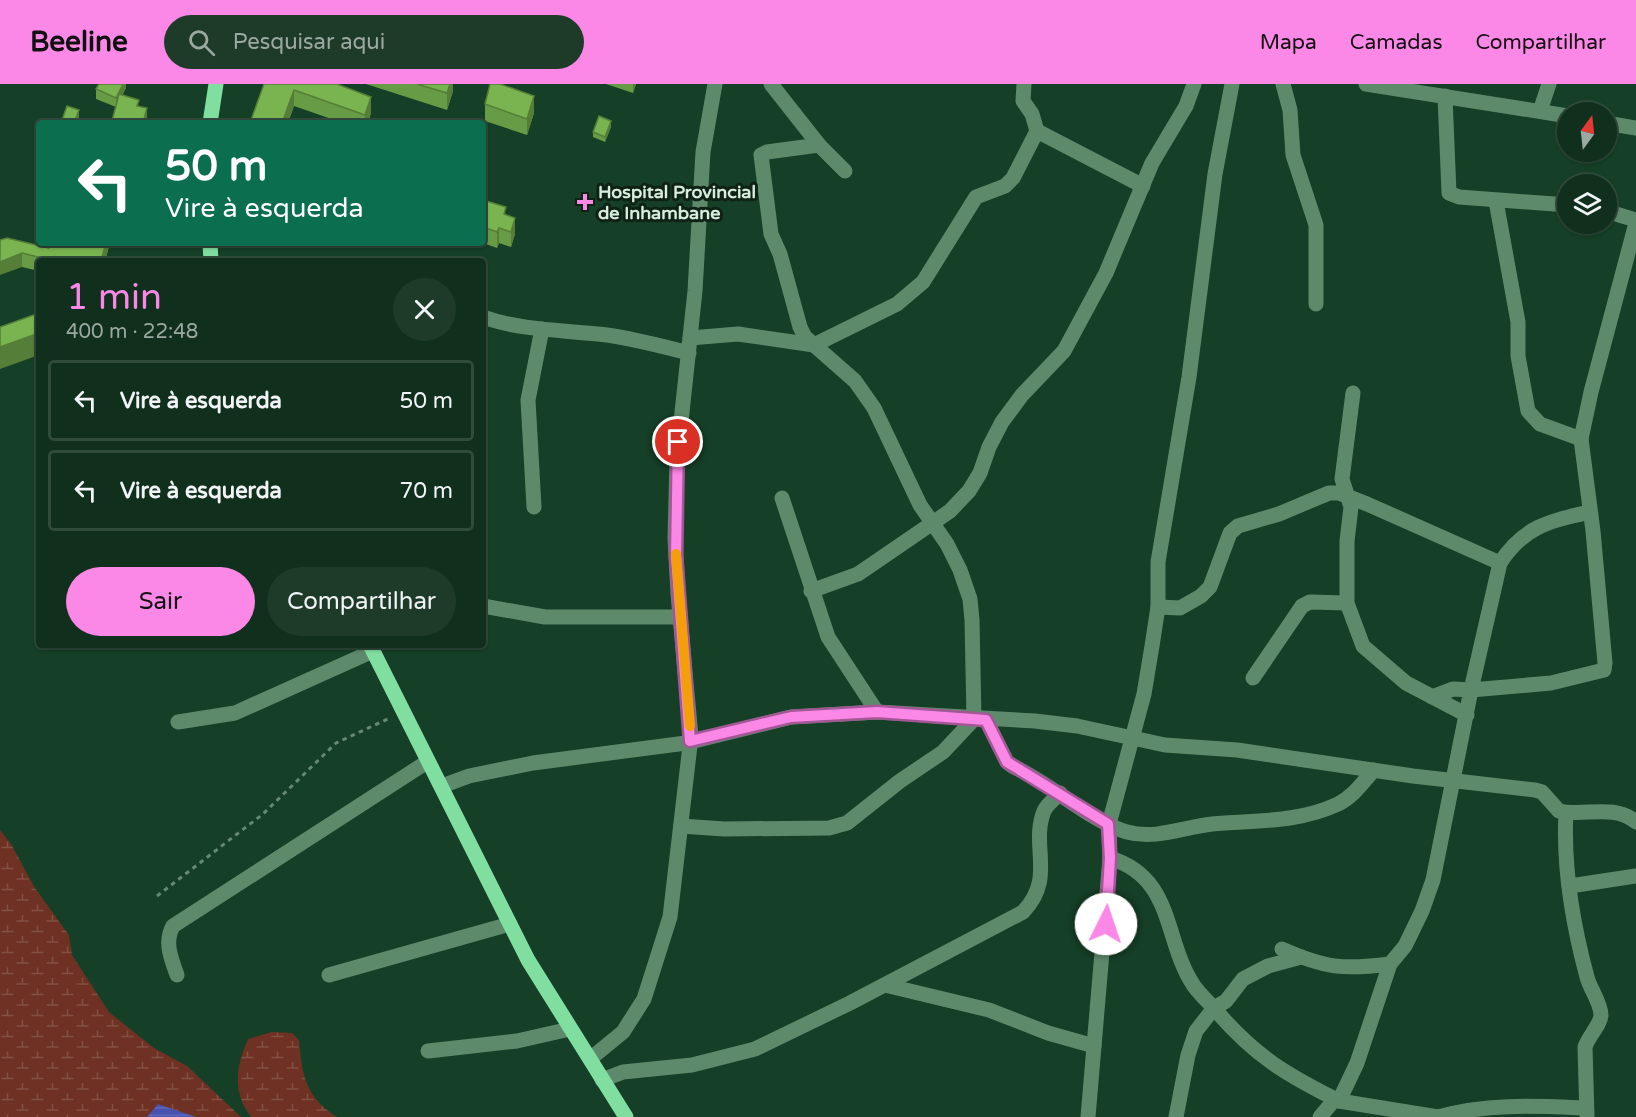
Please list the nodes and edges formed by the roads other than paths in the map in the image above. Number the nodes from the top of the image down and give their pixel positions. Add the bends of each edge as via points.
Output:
1 (216, 84) edge
2 (715, 84) edge
3 (771, 84) edge
4 (1024, 84) edge
5 (1194, 84) edge
6 (1232, 84) edge
7 (1283, 84) edge
8 (1366, 84) edge
9 (1549, 84) edge
10 (1445, 96) junction
11 (1540, 111) junction
12 (1557, 114) edge
13 (210, 120) edge
14 (1617, 125) edge
15 (1636, 128) edge
16 (1037, 131) junction
17 (819, 145) junction
18 (845, 171) dead end
19 (1143, 186) junction
20 (1496, 201) junction
21 (1557, 204) edge
22 (1617, 215) edge
23 (1636, 221) edge
24 (1316, 304) dead end
25 (486, 318) edge
26 (542, 329) junction
27 (689, 345) junction
28 (814, 345) junction
29 (1353, 393) dead end
30 (1581, 440) junction
31 (1345, 495) junction
32 (782, 498) dead end
33 (534, 507) dead end
34 (1590, 512) junction
35 (930, 522) junction
36 (1500, 563) junction
37 (811, 591) junction
38 (1347, 603) junction
39 (486, 607) edge
40 (1158, 607) junction
41 (680, 617) junction
42 (372, 648) edge
43 (1253, 678) dead end
44 (1471, 690) junction
45 (1432, 698) junction
46 (877, 712) junction
47 (1467, 715) junction
48 (980, 719) junction
49 (178, 722) dead end
50 (1133, 737) junction
51 (690, 741) junction
52 (427, 762) junction
53 (1374, 770) junction
54 (1453, 780) junction
55 (442, 786) junction
56 (1060, 794) junction
57 (1566, 813) junction
58 (1636, 822) edge
59 (1108, 824) junction
60 (681, 826) junction
61 (1110, 858) junction
62 (1636, 876) edge
63 (1570, 886) junction
64 (510, 924) junction
65 (1282, 949) dead end
66 (1300, 957) junction
67 (1390, 964) junction
68 (177, 975) dead end
69 (329, 975) dead end
70 (885, 985) junction
71 (1214, 1008) junction
72 (570, 1029) junction
73 (1094, 1046) junction
74 (428, 1051) dead end
75 (590, 1059) junction
76 (602, 1080) junction
77 (1337, 1100) junction
78 (1587, 1112) edge
79 (626, 1117) edge
80 (1088, 1117) edge
81 (1176, 1117) edge
82 (1320, 1117) edge
83 (1438, 1117) edge

1 - 13 main road
2 - 27 street via 702,162
3 - 17 street
4 - 16 street via 1023,101
5 - 19 street
6 - 40 street via 1215,174 1178,452 1158,562
7 - 24 street via 1290,110 1293,155 1316,225
8 - 10 street
9 - 11 street
10 - 11 street
10 - 20 street via 1449,193
11 - 12 street
14 - 15 street
16 - 19 street
16 - 28 street via 1013,177 1005,186 976,197 942,254 914,291 897,304
17 - 18 street
17 - 28 street via 761,155 771,234 800,327
19 - 35 street via 1106,273 1064,351 1002,422 969,491 950,510
20 - 21 street
20 - 30 street via 1518,322 1519,362 1528,411 1540,424
22 - 23 street
23 - 30 street
25 - 26 street
26 - 27 street
26 - 33 street via 528,400
27 - 28 street via 738,334
27 - 41 street via 676,459
28 - 35 street via 855,381 874,408
29 - 31 street via 1342,479
30 - 34 street
31 - 36 street
31 - 38 street via 1352,507 1347,541
31 - 40 street via 1329,493 1238,526 1230,534 1210,587 1180,608
32 - 37 street
34 - 36 street via 1537,526
34 - 44 street via 1604,670 1551,683
35 - 37 street via 858,574
35 - 48 street via 947,544 970,599
36 - 44 street
37 - 46 street via 828,637
38 - 43 street via 1310,602 1302,606
38 - 45 street via 1363,646 1406,684
39 - 41 street via 545,617
40 - 50 street
41 - 51 street
42 - 49 street via 235,713
42 - 52 main road
44 - 45 street via 1453,689
44 - 47 street
45 - 47 street
46 - 48 street
46 - 51 street via 791,717
47 - 54 street
48 - 50 street via 1035,721
48 - 56 street via 1007,762
48 - 60 street via 943,752 846,823 829,828
50 - 53 street via 1165,745 1237,750
50 - 59 street
51 - 55 street via 533,763 469,776
51 - 60 street
52 - 55 main road
52 - 68 street via 173,926 168,936
53 - 54 street
53 - 59 street via 1346,800 1311,814 1211,824 1161,834 1126,832
54 - 57 street via 1542,792 1559,811
54 - 67 street via 1433,880 1405,946
55 - 64 main road
56 - 59 street
56 - 70 street via 1044,811 1042,865 1036,893 1023,912
57 - 58 street via 1610,812 1629,816
57 - 63 street
59 - 61 street
60 - 75 street via 670,917 644,999 623,1032
61 - 71 street via 1127,865 1157,891 1194,985
61 - 73 street
62 - 63 street
63 - 78 street via 1587,978 1601,1014 1585,1047
64 - 69 street
64 - 72 main road
65 - 66 street
66 - 67 street via 1345,968
66 - 71 street via 1268,966 1243,979 1226,1001
67 - 77 street via 1357,1063
70 - 73 street via 989,1010
70 - 76 street via 754,1049 692,1065 623,1071
71 - 77 street via 1265,1060
71 - 81 street via 1196,1031
72 - 74 street via 517,1041
72 - 75 main road
73 - 80 street
75 - 76 main road
76 - 79 main road
77 - 82 street
77 - 83 street
78 - 83 street via 1508,1106

